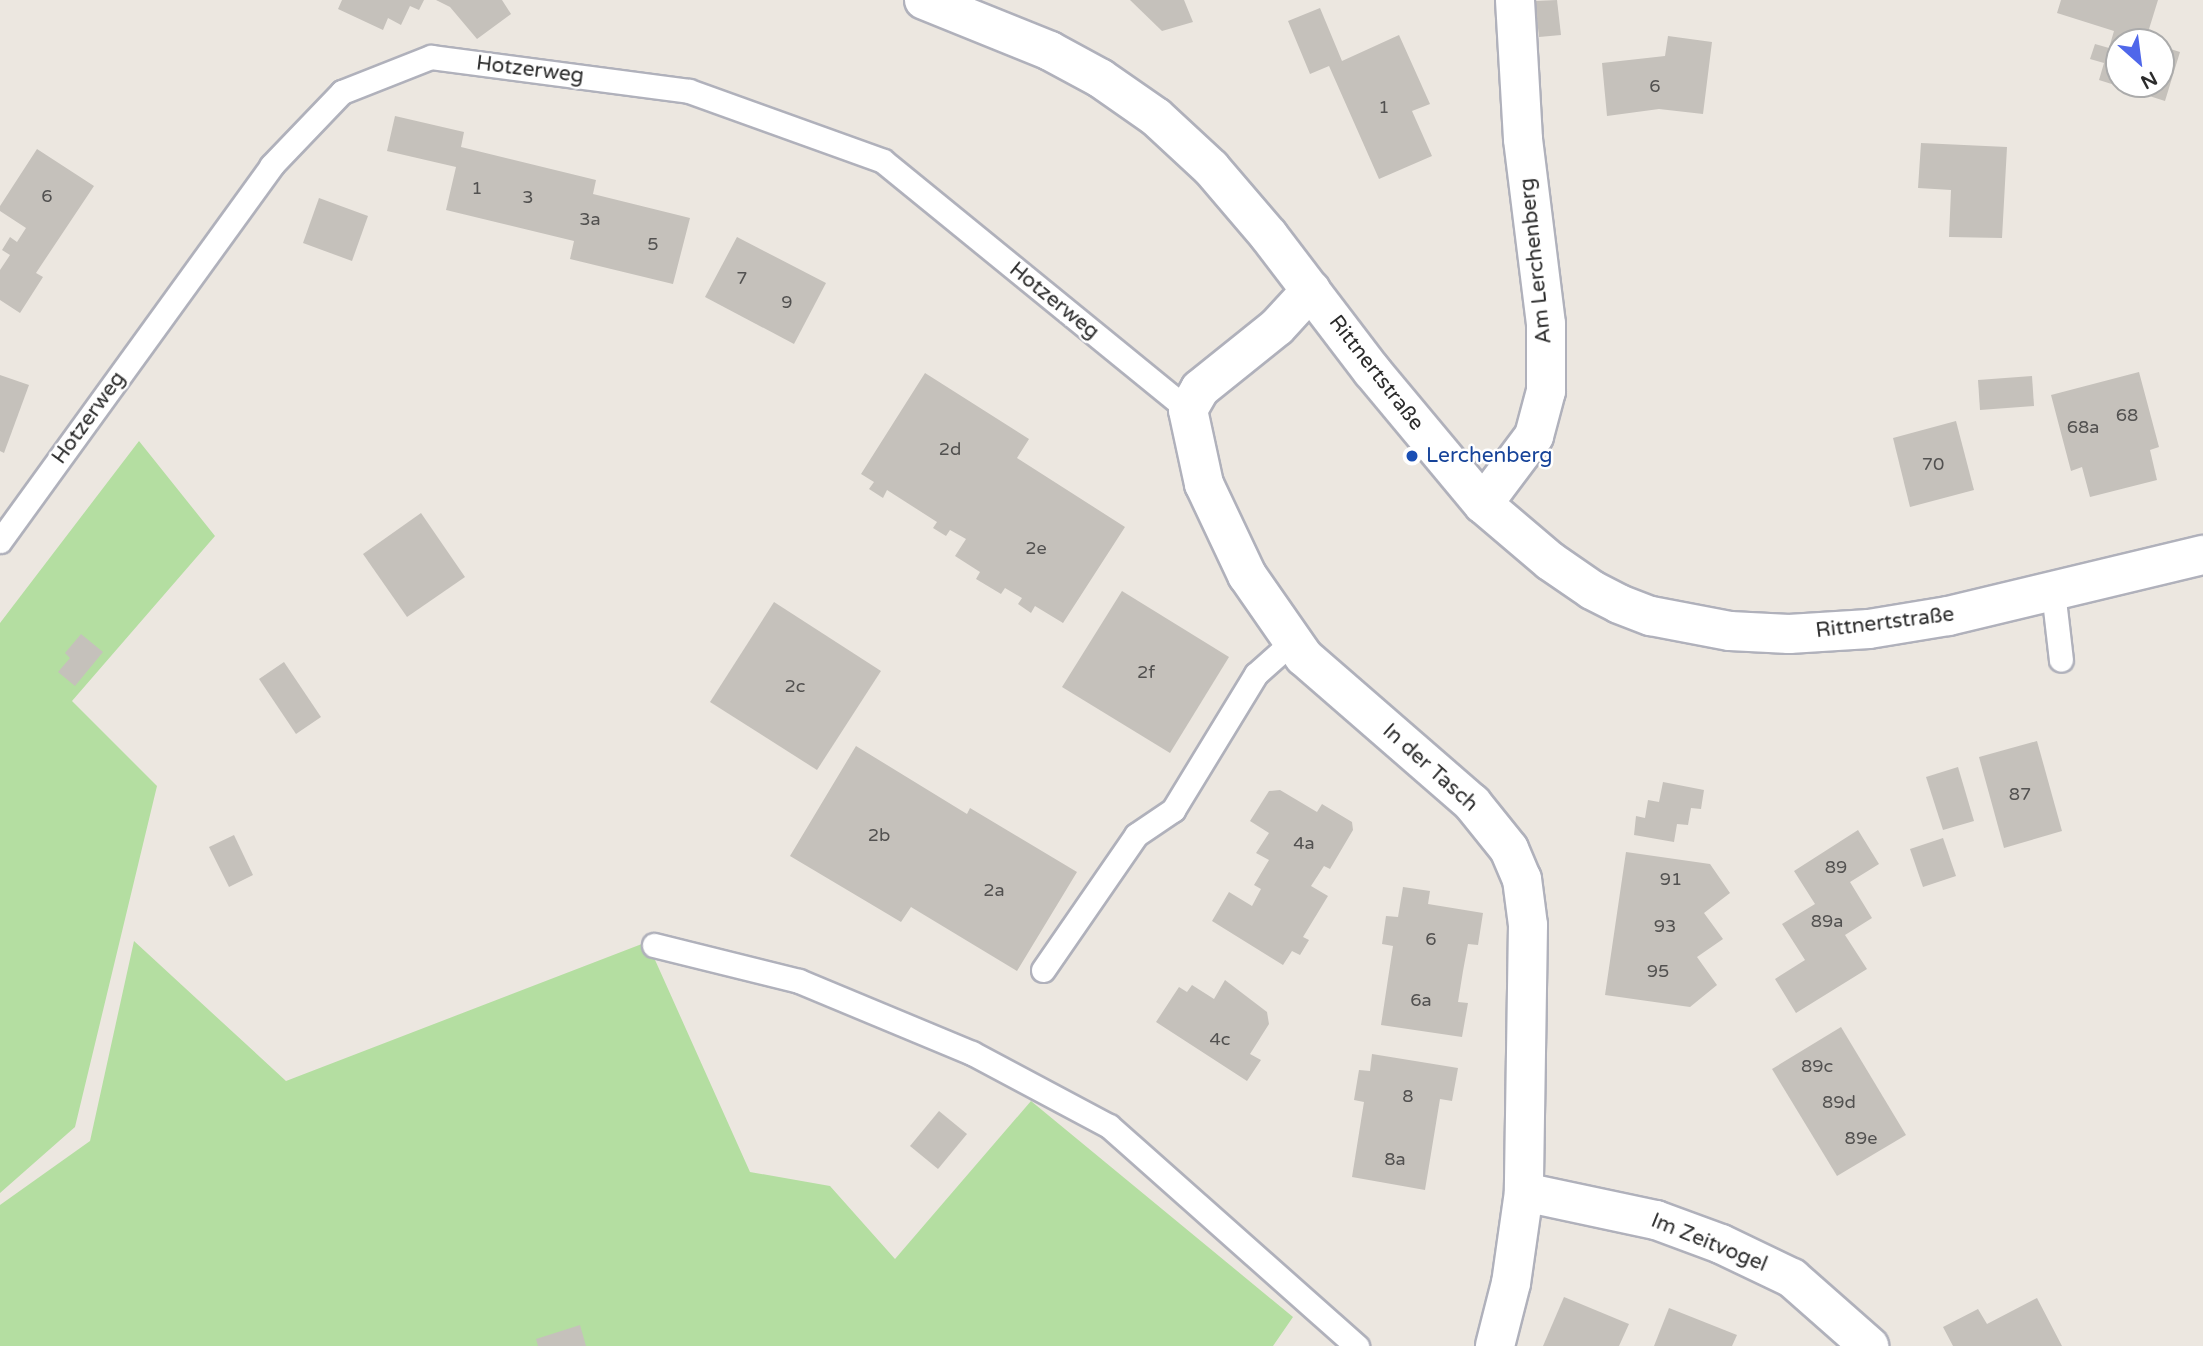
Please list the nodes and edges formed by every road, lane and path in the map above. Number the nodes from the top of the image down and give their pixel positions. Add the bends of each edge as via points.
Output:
1 (924, 0) edge
2 (1515, 0) edge
3 (1311, 290) junction
4 (1188, 410) junction
5 (1483, 503) junction
6 (0, 541) edge
7 (2203, 555) edge
8 (2053, 591) junction
9 (1293, 641) junction
10 (2061, 660) dead end
11 (654, 945) dead end
12 (1043, 971) dead end
13 (1524, 1192) junction
14 (1357, 1346) edge
15 (1495, 1346) edge
16 (1869, 1346) edge

1 - 3 street, Rittnertstraße via 1050,51 1100,78 1156,117 1211,168
2 - 5 street, Am Lerchenberg via 1524,139 1546,324 1546,391 1534,436
3 - 4 street via 1277,327 1200,389
3 - 5 street, Rittnertstraße
4 - 6 lane, Hotzerweg via 883,161 689,91 431,57 342,92 271,166
4 - 9 street, In der Tasch via 1204,484 1247,575
5 - 8 street, Rittnertstraße via 1550,561 1592,590 1651,616 1730,631 1789,635 1869,629
7 - 8 street, Rittnertstraße
8 - 10 lane
9 - 12 lane via 1256,674 1173,810 1136,835
9 - 13 street, In der Tasch via 1304,657 1472,803 1509,849 1522,879 1528,925
11 - 14 lane via 799,981 972,1053 1109,1126
13 - 15 street, In der Tasch via 1511,1283
13 - 16 street, Im Zeitvogel via 1656,1220 1720,1244 1792,1278

